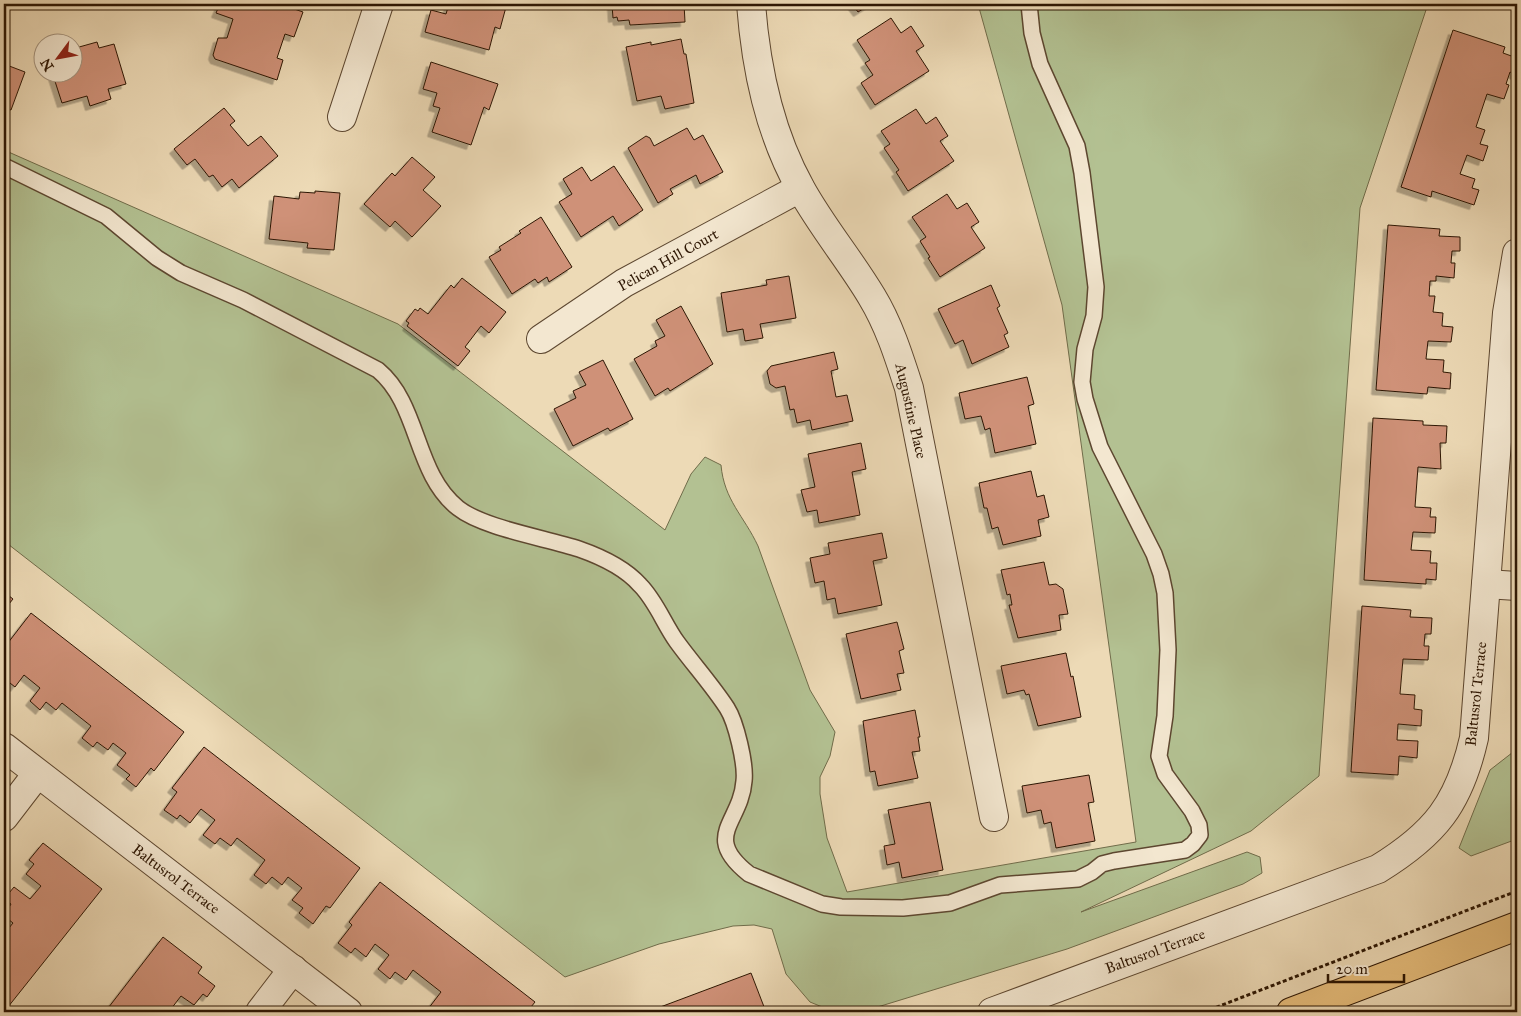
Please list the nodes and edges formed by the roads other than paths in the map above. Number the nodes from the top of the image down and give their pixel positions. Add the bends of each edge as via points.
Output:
1 (379, 4) edge
2 (751, 4) edge
3 (1028, 4) edge
4 (342, 117) dead end
5 (4, 166) edge
6 (800, 188) junction
7 (1517, 253) edge
8 (541, 339) dead end
9 (1486, 584) junction
10 (1517, 586) edge
11 (4, 748) edge
12 (37, 774) junction
13 (4, 817) edge
14 (994, 817) dead end
15 (1517, 926) edge
16 (294, 969) junction
17 (260, 1012) edge
18 (348, 1012) edge
19 (992, 1012) edge
20 (1291, 1012) edge

1 - 4 street
2 - 6 street, Augustine Place via 754,46 765,101 780,146
3 - 5 lane via 1040,64 1077,146 1082,173 1096,287 1094,316 1085,349 1084,398 1093,431 1161,574 1168,650 1165,716 1159,756 1165,774 1192,811 1200,835 1185,850 1120,859 1102,864 1078,879 1000,885 937,906 841,907 822,904 744,870 729,855 726,846 728,826 742,794 744,780 741,754 728,709 676,641 640,584 611,564 581,550 481,520 458,508 431,473 398,392 378,370 243,300 181,274 106,216
6 - 8 street, Pelican Hill Court via 624,283
6 - 14 street, Augustine Place via 873,299 894,344 909,388
7 - 9 street, Baltusrol Terrace via 1507,313
9 - 10 street
9 - 19 street, Baltusrol Terrace via 1474,738 1467,768 1449,805 1433,828 1409,850 1378,869
11 - 12 street, Baltusrol Terrace
12 - 13 street
12 - 16 street, Baltusrol Terrace
15 - 20 main road
16 - 17 street
16 - 18 street, Baltusrol Terrace

